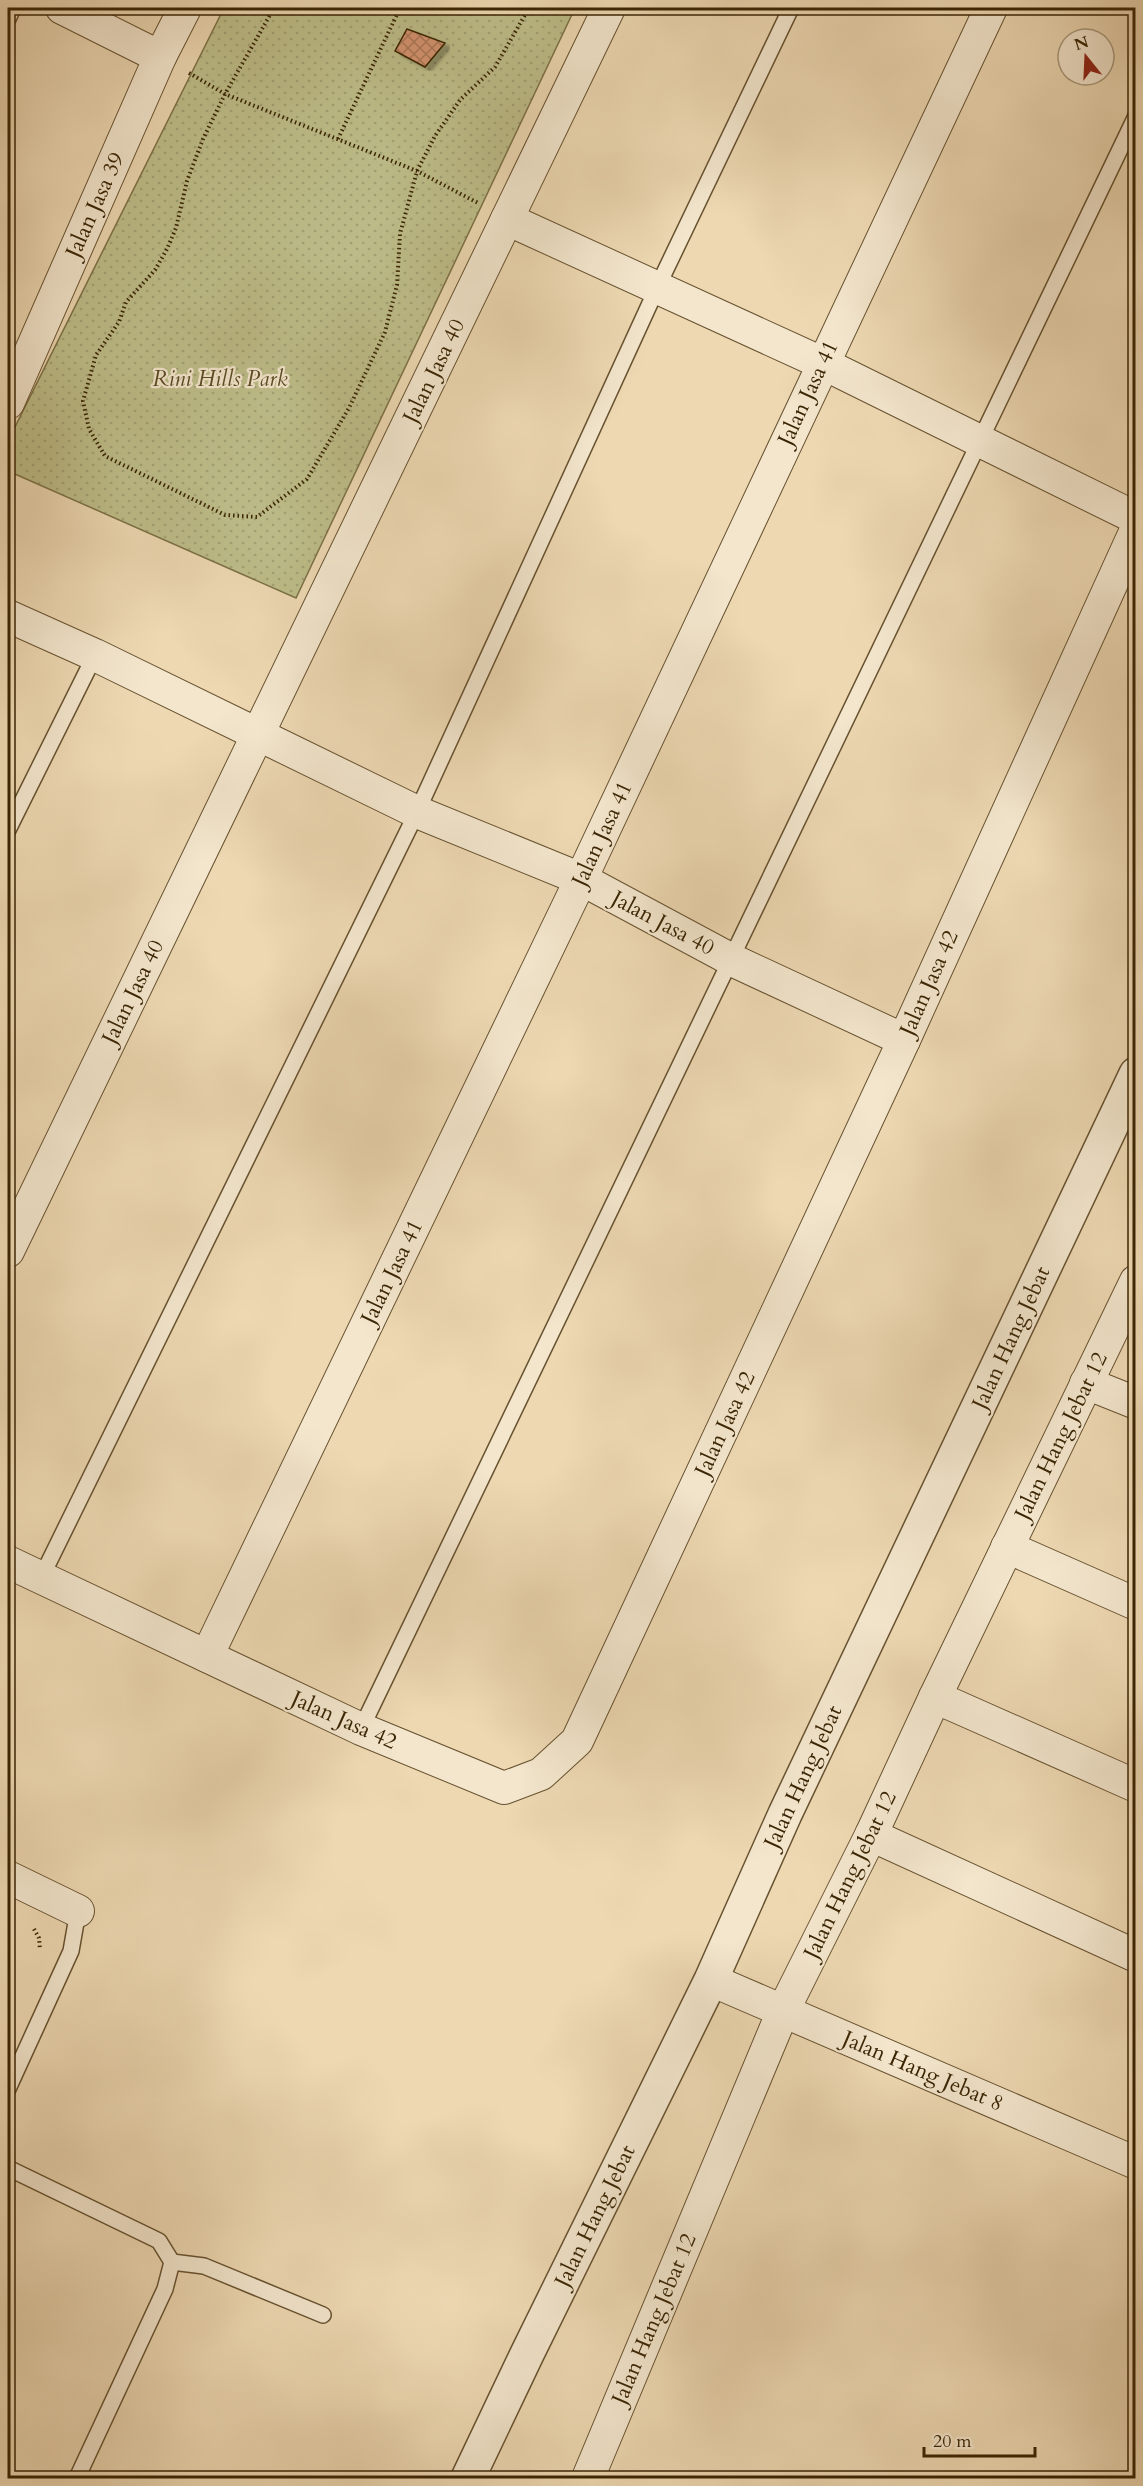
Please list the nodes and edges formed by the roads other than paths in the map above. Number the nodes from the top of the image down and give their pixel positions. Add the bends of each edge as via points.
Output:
1 (13, 8) edge
2 (62, 8) edge
3 (185, 8) edge
4 (609, 8) edge
5 (791, 8) edge
6 (990, 8) edge
7 (8, 19) edge
8 (160, 57) junction
9 (1136, 116) edge
10 (507, 219) junction
11 (657, 288) junction
12 (822, 363) junction
13 (8, 403) edge
14 (980, 442) junction
15 (1136, 518) edge
16 (1136, 530) edge
17 (8, 616) edge
18 (95, 655) junction
19 (258, 734) junction
20 (417, 812) junction
21 (8, 830) edge
22 (581, 879) junction
23 (732, 960) junction
24 (903, 1040) junction
25 (1136, 1074) edge
26 (8, 1251) edge
27 (1136, 1281) edge
28 (1086, 1383) junction
29 (1136, 1404) edge
30 (1008, 1547) junction
31 (8, 1562) edge
32 (41, 1578) junction
33 (1136, 1605) edge
34 (207, 1656) junction
35 (935, 1697) junction
36 (361, 1730) junction
37 (1136, 1786) edge
38 (871, 1835) junction
39 (8, 1877) edge
40 (78, 1911) joint
41 (1136, 1956) edge
42 (711, 1980) junction
43 (783, 2010) junction
44 (8, 2090) edge
45 (1136, 2163) edge
46 (8, 2168) edge
47 (172, 2262) junction
48 (323, 2315) dead end
49 (77, 2478) edge
50 (468, 2478) edge
51 (588, 2478) edge

1 - 7 lane
2 - 8 street
3 - 8 street, Jalan Jasa 39
4 - 10 street, Jalan Jasa 40
5 - 11 lane
6 - 12 street, Jalan Jasa 41
8 - 13 street, Jalan Jasa 39
9 - 14 lane
10 - 11 street
10 - 19 street, Jalan Jasa 40
11 - 12 street
11 - 20 lane
12 - 14 street
12 - 22 street, Jalan Jasa 41
14 - 15 street
14 - 23 lane
16 - 24 street, Jalan Jasa 42
17 - 18 street, Jalan Jasa 40
18 - 19 street, Jalan Jasa 40
18 - 21 lane
19 - 20 street, Jalan Jasa 40
19 - 26 street, Jalan Jasa 40
20 - 22 street, Jalan Jasa 40
20 - 32 lane
22 - 23 street, Jalan Jasa 40
22 - 34 street, Jalan Jasa 41
23 - 24 street, Jalan Jasa 40
23 - 36 lane
24 - 36 street, Jalan Jasa 42 via 577,1741 542,1773 504,1788
25 - 42 street, Jalan Hang Jebat via 785,1814
27 - 28 street, Jalan Hang Jebat 12
28 - 29 street
28 - 30 street, Jalan Hang Jebat 12
30 - 33 street
30 - 35 street, Jalan Hang Jebat 12
31 - 32 street, Jalan Jasa 42
32 - 34 street, Jalan Jasa 42
34 - 36 street, Jalan Jasa 42
35 - 37 street
35 - 38 street, Jalan Hang Jebat 12
38 - 41 street
38 - 43 street, Jalan Hang Jebat 12
39 - 40 street
40 - 44 lane via 71,1951
42 - 43 street, Jalan Hang Jebat 8
42 - 50 street, Jalan Hang Jebat
43 - 45 street, Jalan Hang Jebat 8
43 - 51 street, Jalan Hang Jebat 12
46 - 47 lane via 159,2241
47 - 48 lane via 204,2265
47 - 49 lane via 165,2289

